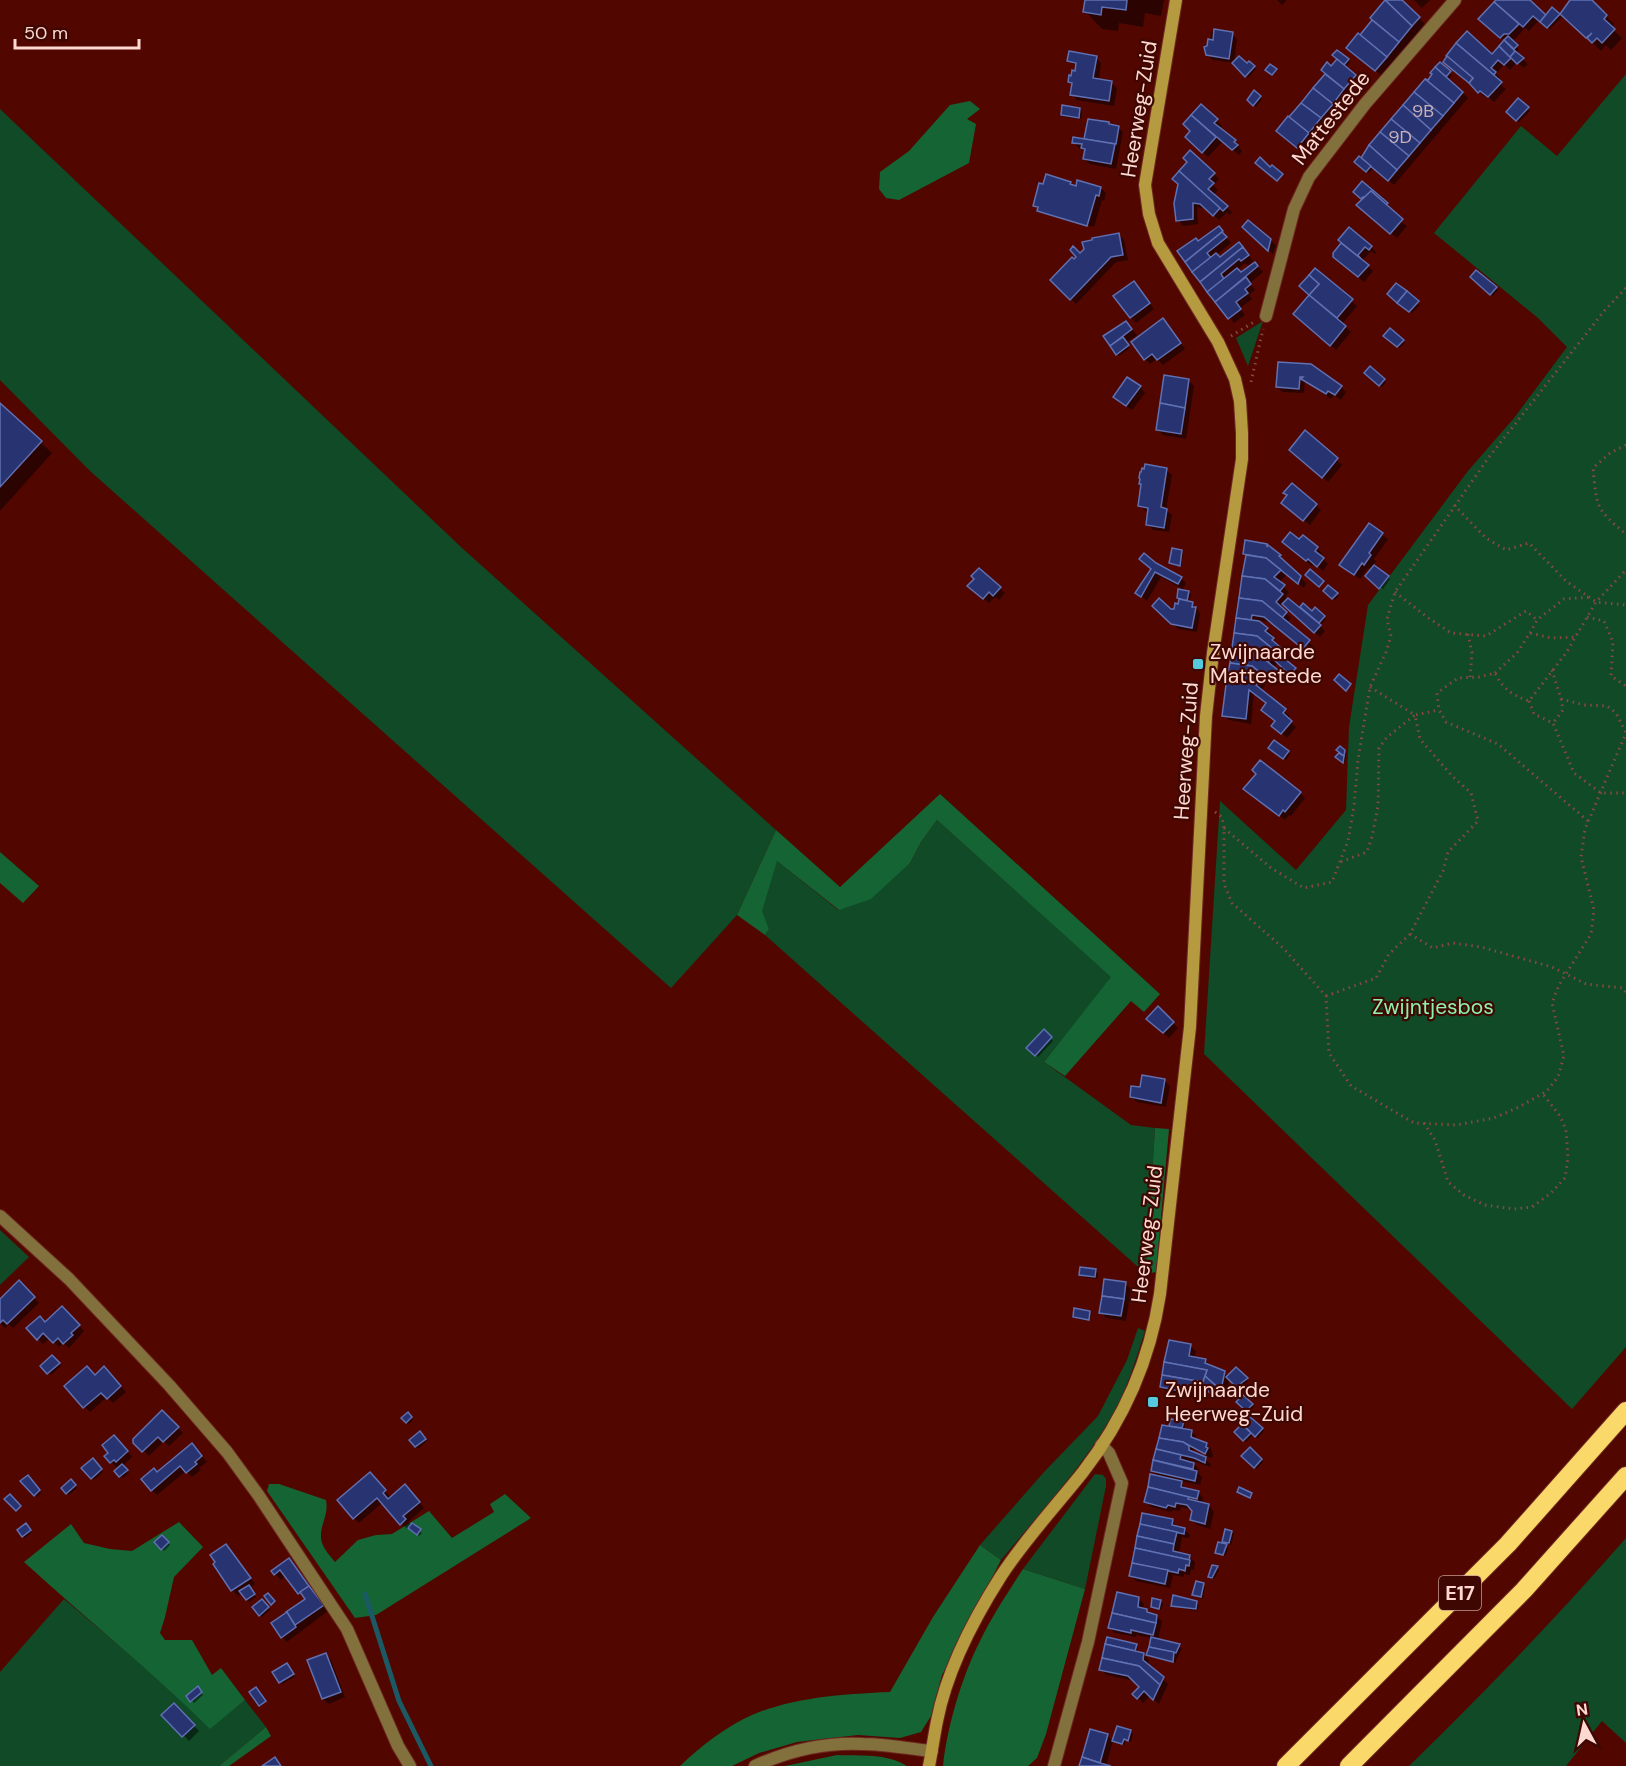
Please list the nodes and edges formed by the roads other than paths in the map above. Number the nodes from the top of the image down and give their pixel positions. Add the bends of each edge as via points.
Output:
1 (1176, 0) edge
2 (1455, 0) edge
3 (1266, 316) road end
4 (0, 1216) edge
5 (1626, 1411) edge
6 (1101, 1445) junction
7 (1626, 1476) edge
8 (932, 1751) junction
9 (411, 1766) edge
10 (755, 1766) edge
11 (929, 1766) edge
12 (1054, 1766) edge
13 (1286, 1766) edge
14 (1349, 1766) edge

1 - 6 street, Heerweg-Zuid via 1145,185 1149,214 1158,243 1218,342 1235,379 1240,401 1242,459 1208,695 1189,1037 1160,1294 1146,1356 1126,1404
2 - 3 street, Mattestede via 1365,104 1309,177 1294,209
4 - 9 street via 69,1279 227,1452 347,1629 398,1746
5 - 13 highway, E17 via 1508,1544
6 - 8 street, Heerweg-Zuid via 982,1607 949,1680
6 - 12 street via 1109,1453 1122,1483 1088,1642
7 - 14 highway, E17 via 1524,1590
8 - 10 street via 863,1743 834,1744 781,1755
8 - 11 street, Heerweg-Zuid

